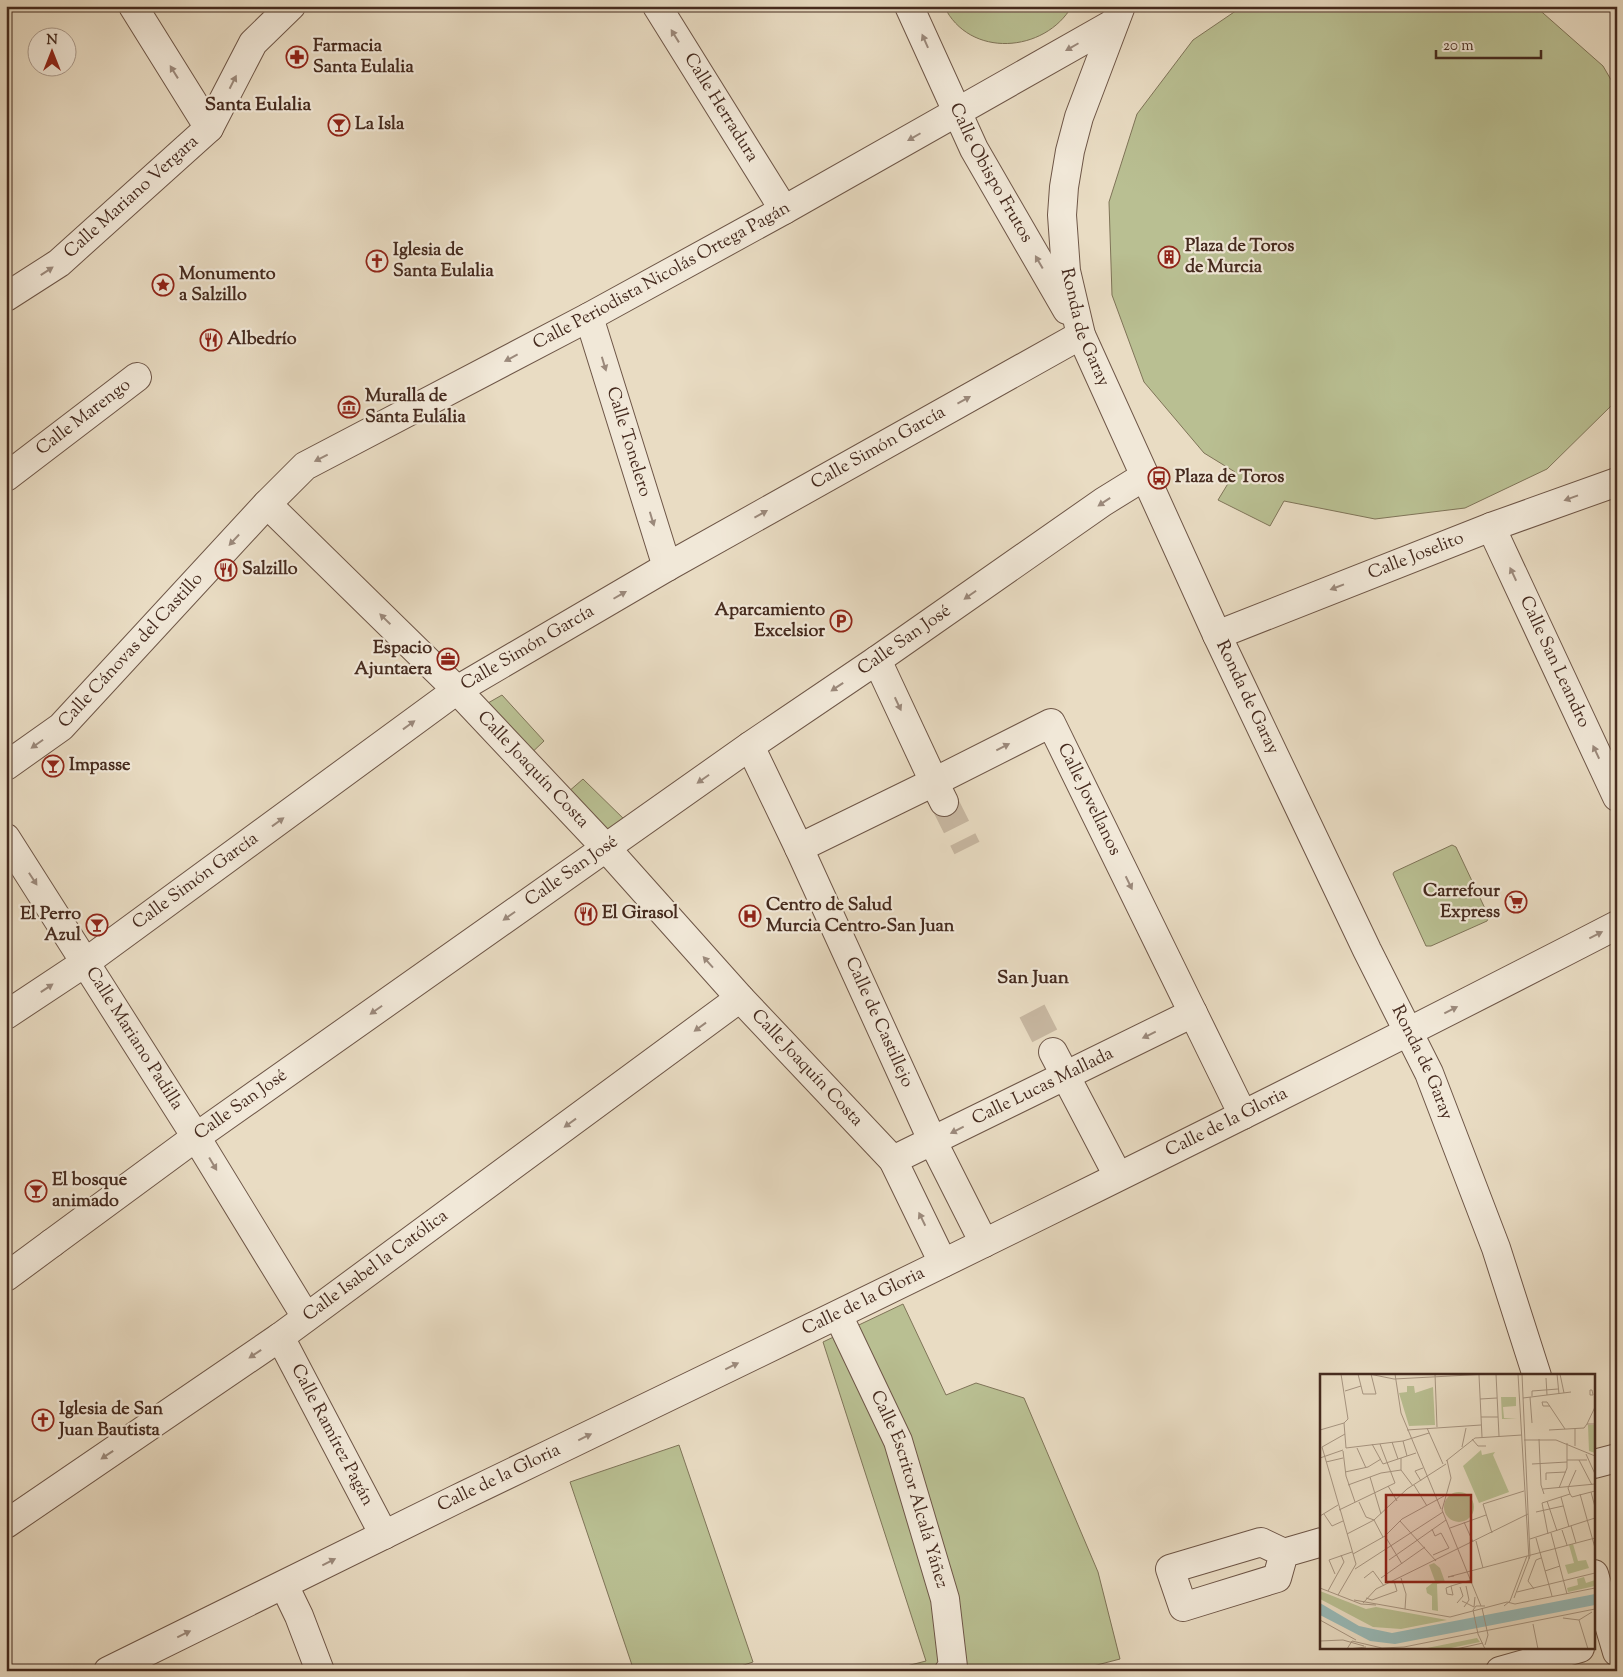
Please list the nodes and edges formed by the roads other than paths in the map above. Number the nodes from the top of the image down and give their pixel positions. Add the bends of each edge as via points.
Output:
1 (133, 6) edge
2 (291, 6) edge
3 (657, 6) edge
4 (910, 6) edge
5 (1118, 14) edge
6 (956, 113) junction
7 (209, 128) junction
8 (784, 210) junction
9 (6, 297) edge
10 (589, 317) junction
11 (1081, 335) junction
12 (136, 377) dead end
13 (1145, 476) junction
14 (6, 477) edge
15 (1617, 482) edge
16 (267, 504) junction
17 (1491, 527) junction
18 (667, 567) junction
19 (1217, 635) junction
20 (877, 660) junction
21 (457, 690) junction
22 (750, 746) junction
23 (6, 766) edge
24 (939, 792) junction
25 (1617, 797) edge
26 (6, 838) edge
27 (606, 848) junction
28 (799, 848) junction
29 (1617, 924) edge
30 (86, 962) junction
31 (740, 998) junction
32 (1193, 1013) junction
33 (6, 1015) edge
34 (1408, 1032) junction
35 (1059, 1064) junction
36 (1243, 1115) junction
37 (196, 1137) junction
38 (932, 1142) junction
39 (893, 1160) junction
40 (1118, 1176) junction
41 (984, 1243) junction
42 (943, 1263) junction
43 (6, 1277) edge
44 (838, 1315) junction
45 (306, 1317) junction
46 (280, 1337) junction
47 (1536, 1374) edge
48 (1617, 1458) edge
49 (1596, 1463) edge
50 (6, 1524) edge
51 (384, 1534) junction
52 (1320, 1543) edge
53 (1284, 1553) dead end
54 (1596, 1584) edge
55 (284, 1585) junction
56 (1608, 1644) edge
57 (1573, 1650) edge
58 (150, 1661) edge
59 (108, 1671) edge
60 (320, 1671) edge
61 (949, 1671) edge
62 (1500, 1671) edge

7 -> 1 street
7 -> 2 street, Calle Mariano Vergara via 253,43
8 -> 3 street, Calle Herradura
6 -> 4 street, Calle Obispo Frutos
5 -> 6 street, Calle Periodista Nicolás Ortega Pagán
5 - 11 street, Ronda de Garay via 1079,117 1064,187 1062,215 1066,271
6 -> 8 street, Calle Periodista Nicolás Ortega Pagán
11 -> 6 street, Calle Obispo Frutos
9 -> 7 street, Calle Mariano Vergara via 60,263
8 - 10 street, Calle Periodista Nicolás Ortega Pagán
10 -> 16 street, Calle Periodista Nicolás Ortega Pagán via 305,466
10 -> 18 street, Calle Tonelero
11 - 13 street, Ronda de Garay
18 -> 11 street, Calle Simón García
12 - 14 street, Calle Marengo
13 - 19 street, Ronda de Garay
13 -> 20 street, Calle San José
15 -> 17 street, Calle Joselito
21 -> 16 street, Calle Joaquín Costa
16 -> 23 street, Calle Cánovas del Castillo via 61,727
17 -> 19 street, Calle Joselito
25 -> 17 street, Calle San Leandro
21 -> 18 street, Calle Simón García
19 - 34 street, Ronda de Garay
20 -> 22 street, Calle San José
20 -> 24 street
21 - 27 street, Calle Joaquín Costa
30 -> 21 street, Calle Simón García
22 -> 27 street, Calle San José
22 - 28 street, Calle de Castillejo
24 - 28 street
24 -> 32 street, Calle Jovellanos via 1051,723
26 -> 30 street, Calle Mariano Padilla
31 -> 27 street, Calle Joaquín Costa
27 -> 37 street, Calle San José
28 - 38 street, Calle de Castillejo
34 -> 29 street, Calle de la Gloria
33 -> 30 street, Calle Simón García
30 - 37 street, Calle Mariano Padilla
31 - 39 street, Calle Joaquín Costa
31 -> 45 street, Calle Isabel la Católica
32 -> 35 street, Calle Lucas Mallada
32 - 36 street, Calle Jovellanos
34 - 36 street, Calle de la Gloria
34 - 47 street, Ronda de Garay via 1429,1073 1467,1170
35 -> 38 street, Calle Lucas Mallada
35 - 40 street
36 - 40 street, Calle de la Gloria
37 - 43 street, Calle San José
37 -> 45 street, Calle Mariano Padilla
38 - 39 street, Calle Lucas Mallada
38 - 41 street, Calle de Castillejo
42 -> 39 street, Calle Joaquín Costa
40 - 41 street, Calle de la Gloria
41 - 42 street, Calle de la Gloria
42 - 44 street, Calle de la Gloria
51 -> 44 street, Calle de la Gloria
44 - 61 street, Calle Escritor Alcalá Yáñez via 898,1441 946,1599 953,1667
45 - 46 street, Calle Isabel la Católica
46 -> 50 street, Calle Isabel la Católica
46 - 51 street, Calle Ramírez Pagán
48 - 49 street
55 -> 51 street, Calle de la Gloria
52 - 53 street
54 - 56 street
58 -> 55 street, Calle de la Gloria
55 - 60 street
57 - 62 street
58 - 59 street, Calle de la Gloria

